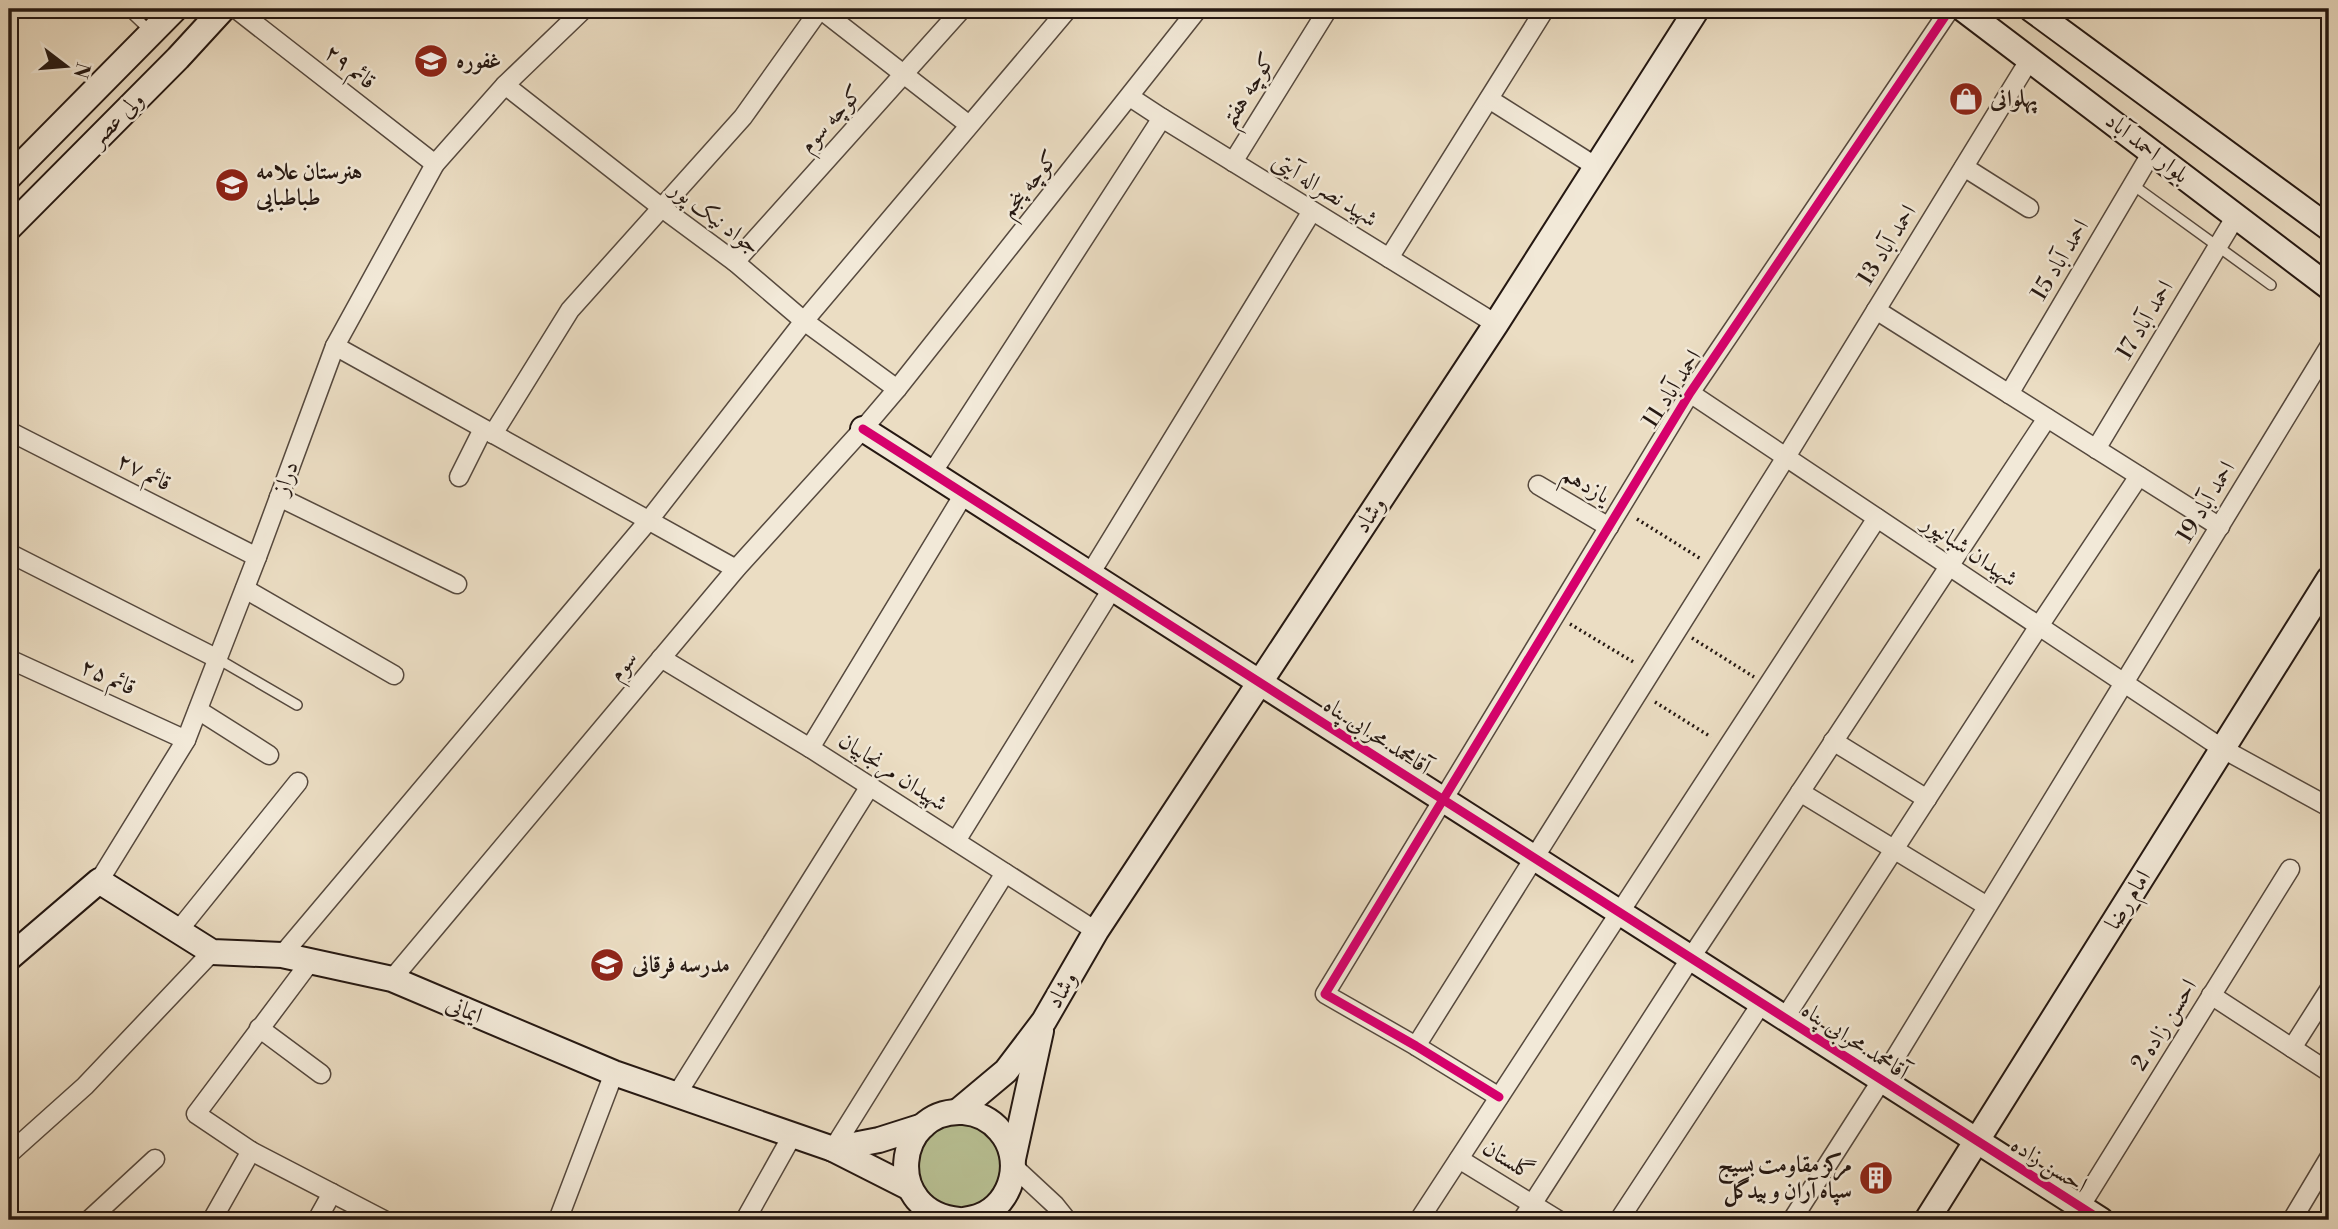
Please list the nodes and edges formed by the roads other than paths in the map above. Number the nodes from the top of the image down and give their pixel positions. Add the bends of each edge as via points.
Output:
1 (127, 9) edge
2 (175, 9) edge
3 (223, 9) edge
4 (236, 9) edge
5 (584, 9) edge
6 (820, 9) edge
7 (962, 9) edge
8 (1068, 9) edge
9 (1198, 9) edge
10 (1328, 9) edge
11 (1545, 9) edge
12 (1697, 9) edge
13 (1950, 9) edge
14 (1964, 9) edge
15 (2031, 9) edge
16 (2053, 25) junction
17 (151, 32) junction
18 (2030, 59) junction
19 (904, 75) junction
20 (505, 85) junction
21 (1130, 97) junction
22 (1489, 99) junction
23 (1162, 118) junction
24 (969, 125) junction
25 (2152, 152) junction
26 (1233, 162) junction
27 (435, 164) junction
28 (1595, 166) junction
29 (1964, 167) junction
30 (9, 177) edge
31 (2133, 185) junction
32 (662, 208) junction
33 (2029, 208) dead end
34 (1312, 211) junction
35 (2236, 216) junction
36 (9, 228) edge
37 (2329, 228) edge
38 (2217, 247) junction
39 (1389, 258) junction
40 (735, 262) junction
41 (2271, 285) dead end
42 (2329, 287) edge
43 (1876, 310) junction
44 (804, 321) junction
45 (1496, 324) junction
46 (335, 346) junction
47 (2329, 347) edge
48 (897, 389) junction
49 (1690, 393) junction
50 (2009, 394) junction
51 (2047, 418) junction
52 (863, 429) junction
53 (9, 431) edge
54 (488, 431) junction
55 (2096, 449) junction
56 (1786, 457) junction
57 (932, 473) junction
58 (2139, 476) junction
59 (459, 477) dead end
60 (1538, 485) dead end
61 (964, 494) junction
62 (279, 497) junction
63 (1877, 518) junction
64 (649, 520) junction
65 (1609, 527) junction
66 (2220, 527) junction
67 (9, 553) edge
68 (257, 557) junction
69 (1949, 566) junction
70 (736, 569) junction
71 (1090, 574) junction
72 (2329, 579) edge
73 (457, 584) dead end
74 (245, 589) junction
75 (1112, 589) junction
76 (2039, 626) junction
77 (661, 658) junction
78 (9, 659) edge
79 (218, 659) junction
80 (394, 675) dead end
81 (1259, 683) junction
82 (2124, 683) junction
83 (297, 705) dead end
84 (198, 710) junction
85 (186, 740) junction
86 (1833, 741) junction
87 (810, 748) junction
88 (2223, 749) junction
89 (269, 755) dead end
90 (298, 782) dead end
91 (870, 786) junction
92 (1800, 792) junction
93 (1927, 799) junction
94 (1443, 800) junction
95 (2329, 807) edge
96 (956, 841) junction
97 (1894, 849) junction
98 (1534, 859) junction
99 (2290, 869) dead end
100 (1005, 873) junction
101 (99, 881) junction
102 (1987, 906) junction
103 (1619, 914) junction
104 (178, 930) junction
105 (1096, 931) junction
106 (212, 952) junction
107 (282, 955) junction
108 (9, 958) edge
109 (1689, 959) junction
110 (310, 961) junction
111 (392, 979) junction
112 (2329, 990) edge
113 (2211, 995) junction
114 (1761, 1004) junction
115 (1784, 1019) junction
116 (1044, 1021) junction
117 (259, 1028) junction
118 (1416, 1046) junction
119 (2292, 1048) junction
120 (2329, 1072) edge
121 (614, 1073) junction
122 (321, 1074) dead end
123 (1881, 1081) junction
124 (677, 1094) junction
125 (1499, 1097) junction
126 (957, 1112) junction
127 (923, 1126) junction
128 (792, 1136) junction
129 (1976, 1142) junction
130 (833, 1149) junction
131 (251, 1151) junction
132 (9, 1154) edge
133 (1459, 1158) junction
134 (2329, 1158) edge
135 (156, 1159) dead end
136 (1013, 1163) junction
137 (331, 1193) junction
138 (911, 1203) edge
139 (1532, 1204) junction
140 (2080, 1207) junction
141 (89, 1220) edge
142 (212, 1220) edge
143 (317, 1220) edge
144 (384, 1220) edge
145 (558, 1220) edge
146 (745, 1220) edge
147 (968, 1220) edge
148 (1067, 1220) edge
149 (1419, 1220) edge
150 (1522, 1220) edge
151 (1558, 1220) edge
152 (1619, 1220) edge
153 (1792, 1220) edge
154 (1927, 1220) edge
155 (2101, 1220) edge
156 (2291, 1220) edge

1 - 17 lane
2 - 17 street
3 - 36 street, ولی عصر
4 - 27 street, قائم ۲۹
5 - 20 street, دراز
6 - 19 street
6 - 32 street via 743,117
7 - 19 street, کوچه سوم
8 - 24 street
9 - 21 street, کوچه پنجم
10 - 26 street, کوچه هفتم
11 - 22 street
12 - 28 street, وشاد
13 - 49 street, احمد آباد 11
14 - 18 street, بلوار احمد آباد
15 - 16 street, بلوار احمد آباد
16 - 18 street
16 - 37 street, بلوار احمد آباد
17 - 30 street
18 - 25 street, بلوار احمد آباد
18 - 29 street, احمد آباد 13
19 - 24 street
19 - 40 street, کوچه سوم
20 - 27 street, دراز
20 - 32 street, جواد نیک پور
21 - 23 street, شهید نصراله آیتی
21 - 48 street, کوچه پنجم
22 - 28 street
22 - 39 street
23 - 26 street, شهید نصراله آیتی
23 - 57 street
24 - 44 street
25 - 31 street, احمد آباد 15
25 - 35 street, بلوار احمد آباد
26 - 34 street, شهید نصراله آیتی
27 - 46 street, دراز
28 - 45 street, وشاد
29 - 33 street
29 - 43 street, احمد آباد 13
31 - 38 lane
31 - 50 street, احمد آباد 15
32 - 40 street, جواد نیک پور
32 - 54 street via 570,310
34 - 39 street, شهید نصراله آیتی
34 - 71 street
35 - 38 street, احمد آباد 17
35 - 42 street, بلوار احمد آباد
38 - 41 lane
38 - 55 street, احمد آباد 17
39 - 45 street, شهید نصراله آیتی
40 - 44 street, جواد نیک پور
43 - 50 street
43 - 56 street, احمد آباد 13
44 - 48 street, جواد نیک پور
44 - 64 street
45 - 81 street, وشاد
46 - 54 street
46 - 62 street, دراز
47 - 66 street, احمد آباد 19
48 - 52 street, سوم
49 - 56 street, شهیدان شبانپور
49 - 65 street, احمد آباد 11
50 - 51 street
51 - 55 street
51 - 69 street
52 - 57 street, آقامحمد محرابی پناه
52 - 70 street, سوم
53 - 68 street, قائم ۲۷
54 - 59 street
54 - 64 street
55 - 58 street
56 - 63 street, شهیدان شبانپور
56 - 98 street, احمد آباد 13
57 - 61 street, آقامحمد محرابی پناه
58 - 66 street
58 - 76 street
60 - 65 street, یازدهم
61 - 71 street, آقامحمد محرابی پناه
61 - 87 street
62 - 68 street, دراز
62 - 73 street
63 - 69 street, شهیدان شبانپور
63 - 103 street
64 - 70 street
64 - 107 street
65 - 94 street, احمد آباد 11
66 - 82 street, احمد آباد 19
67 - 79 street
68 - 74 street, دراز
69 - 76 street, شهیدان شبانپور
69 - 86 street
70 - 77 street, سوم
71 - 75 street, آقامحمد محرابی پناه
72 - 88 street, امام رضا
74 - 79 street, دراز
74 - 80 street
75 - 81 street, آقامحمد محرابی پناه
75 - 96 street
76 - 82 street, شهیدان شبانپور
76 - 93 street
77 - 87 street, شهیدان مرنجابیان
77 - 111 street, سوم
78 - 85 street, قائم ۲۵
79 - 83 lane
79 - 84 street, دراز
81 - 94 street, آقامحمد محرابی پناه
81 - 105 street, وشاد
82 - 88 street, شهیدان شبانپور
82 - 102 street, احمد آباد 19
84 - 85 street, دراز
84 - 89 street
85 - 101 street, دراز
86 - 92 street
86 - 93 street
87 - 91 street, شهیدان مرنجابیان
88 - 95 street, شهیدان شبانپور
88 - 129 street, امام رضا
90 - 104 street
91 - 96 street, شهیدان مرنجابیان
91 - 124 street
92 - 97 street
92 - 109 street
93 - 97 street
94 - 98 street, آقامحمد محرابی پناه
94 - 118 street, احمد آباد 11 via 1325,994
96 - 100 street, شهیدان مرنجابیان
97 - 102 street
97 - 115 street
98 - 103 street, آقامحمد محرابی پناه
98 - 118 street, احمد آباد 13
99 - 113 street, احسن زاده 2
100 - 105 street, شهیدان مرنجابیان
100 - 130 street
101 - 104 street
101 - 108 street, دراز
102 - 123 street, احمد آباد 19
103 - 109 street, آقامحمد محرابی پناه
103 - 125 street
104 - 106 street
105 - 116 street, وشاد
106 - 107 street, ایمانی
106 - 132 street via 85,1086
107 - 110 street, ایمانی
109 - 114 street, آقامحمد محرابی پناه
109 - 139 street
110 - 111 street, ایمانی
110 - 117 street
111 - 121 street, ایمانی
112 - 119 street
113 - 119 street
113 - 140 street, احسن زاده 2
114 - 115 street, آقامحمد محرابی پناه
114 - 152 street
115 - 123 street, آقامحمد محرابی پناه
116 - 126 street via 1006,1071
116 - 136 street
117 - 122 street
117 - 131 street via 196,1114
118 - 125 street
119 - 120 street
121 - 124 street, ایمانی
121 - 145 street
123 - 129 street, آقامحمد محرابی پناه
123 - 153 street, احمد آباد 19
124 - 128 street, ایمانی
125 - 133 street
126 - 127 street
126 - 136 street via 987,1119 1000,1130
127 - 130 street, ایمانی
127 - 138 street via 906,1154
128 - 130 street, ایمانی
128 - 146 street
129 - 140 street, احسن زاده
129 - 154 street, امام رضا
130 - 138 street, ایمانی
131 - 137 street
131 - 142 street
133 - 139 street, گلستان
133 - 149 street, گلستان
134 - 156 street
135 - 141 street
136 - 147 street via 1007,1195 995,1208
136 - 148 street
137 - 143 street
137 - 144 street
138 - 147 street via 946,1219
139 - 150 street
139 - 151 street, گلستان
140 - 155 street, احسن زاده

